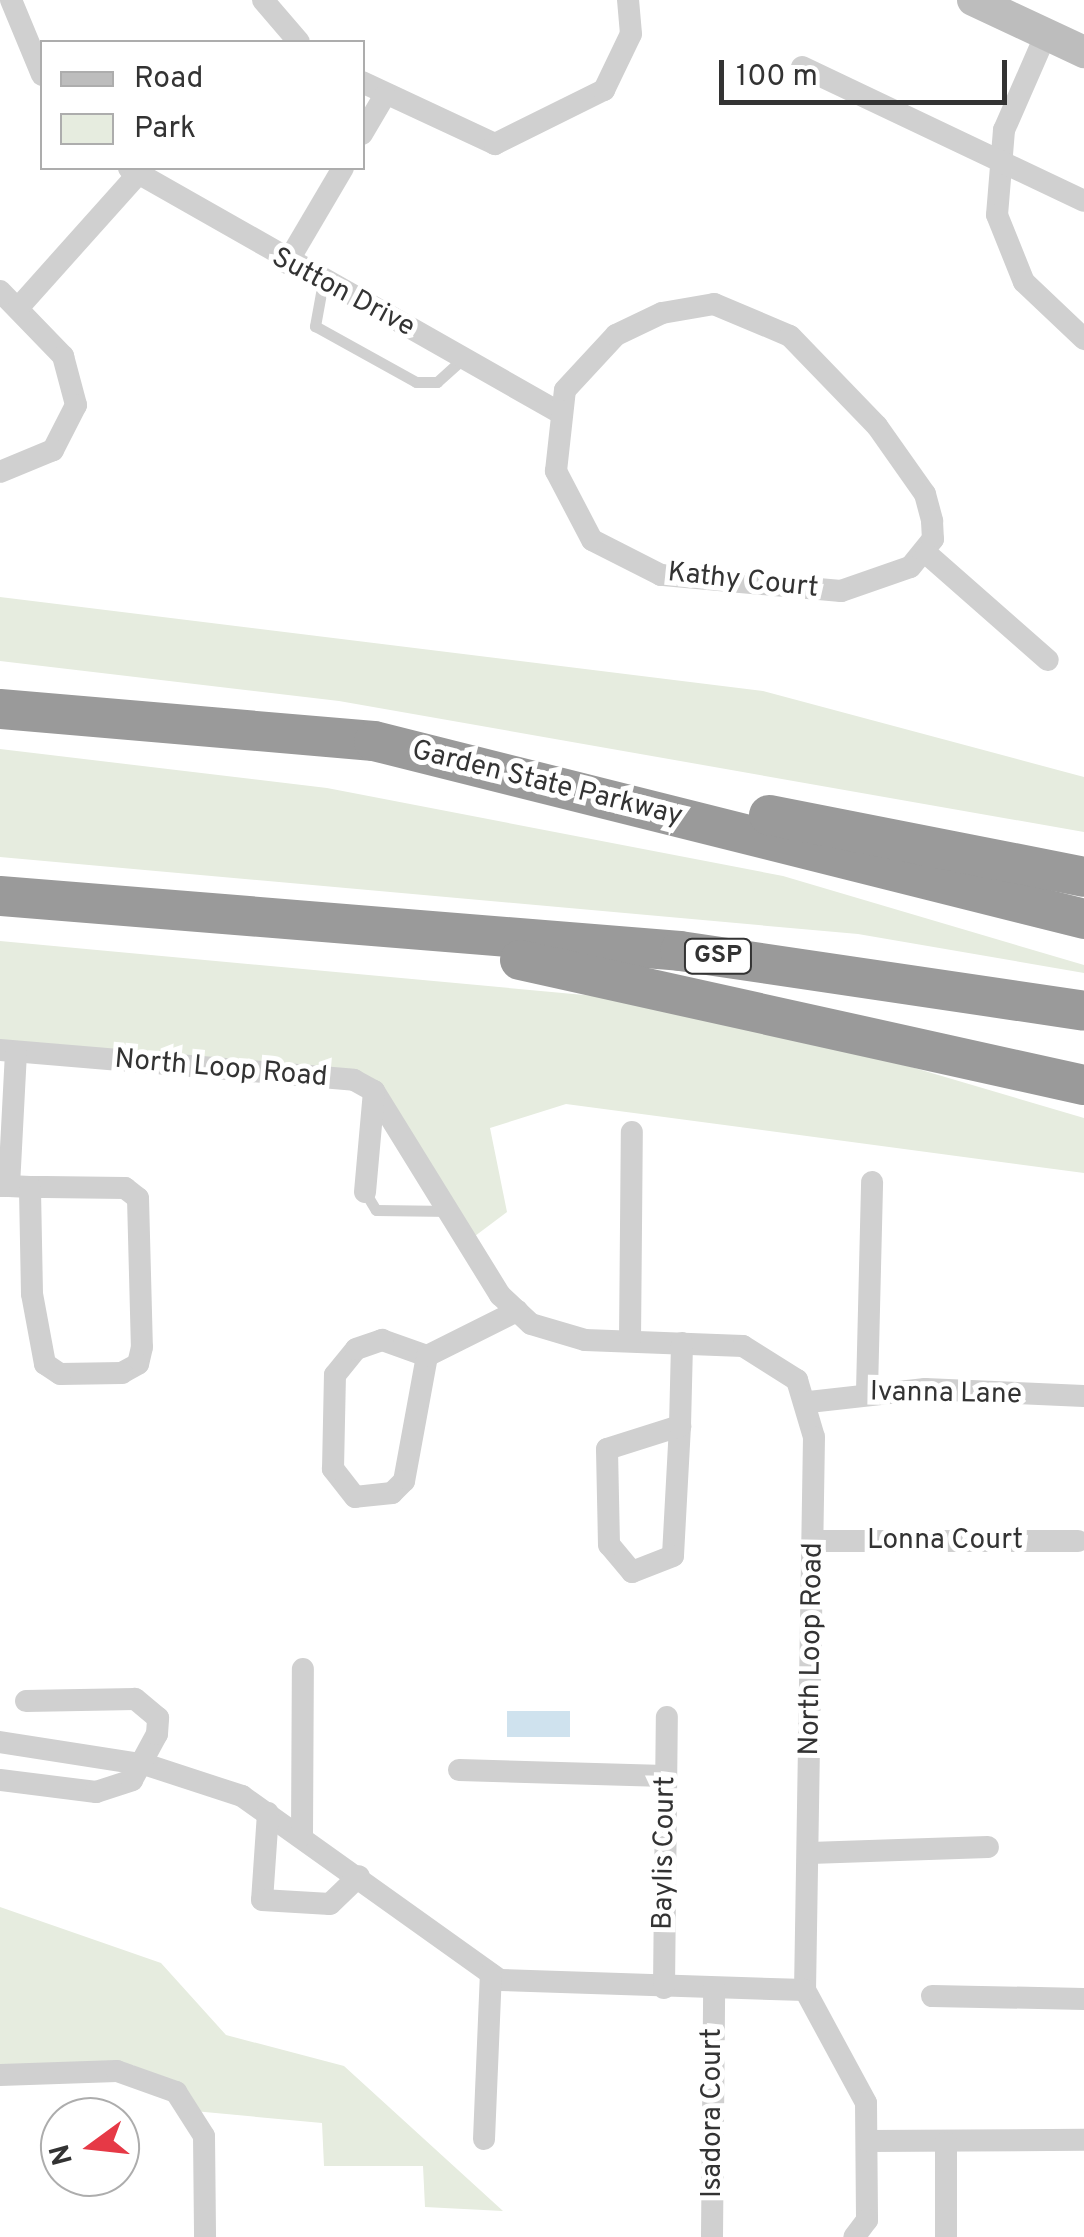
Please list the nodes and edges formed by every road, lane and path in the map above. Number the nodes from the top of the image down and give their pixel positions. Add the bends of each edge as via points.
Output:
1 (12, 0) edge
2 (263, 0) edge
3 (628, 0) edge
4 (973, 0) edge
5 (1046, 34) junction
6 (297, 40) edge
7 (1084, 52) edge
8 (802, 67) dead end
9 (40, 70) edge
10 (365, 84) edge
11 (385, 95) junction
12 (365, 129) edge
13 (999, 160) junction
14 (133, 170) edge
15 (342, 170) edge
16 (1084, 201) edge
17 (286, 263) junction
18 (323, 282) junction
19 (0, 291) edge
20 (18, 307) junction
21 (1084, 340) edge
22 (464, 358) junction
23 (560, 413) junction
24 (0, 472) edge
25 (926, 553) junction
26 (1048, 660) dead end
27 (0, 708) edge
28 (374, 741) junction
29 (1084, 876) edge
30 (0, 896) edge
31 (1084, 920) edge
32 (350, 925) junction
33 (1084, 1011) edge
34 (8, 1051) edge
35 (1084, 1086) edge
36 (374, 1091) junction
37 (632, 1132) dead end
38 (872, 1182) dead end
39 (13, 1186) edge
40 (365, 1192) joint
41 (451, 1211) junction
42 (517, 1311) junction
43 (630, 1341) junction
44 (682, 1342) junction
45 (426, 1356) junction
46 (867, 1391) junction
47 (1084, 1396) edge
48 (809, 1402) junction
49 (680, 1426) junction
50 (813, 1541) junction
51 (1078, 1541) dead end
52 (303, 1669) dead end
53 (26, 1701) dead end
54 (667, 1717) dead end
55 (0, 1742) edge
56 (148, 1765) junction
57 (459, 1770) dead end
58 (666, 1776) junction
59 (0, 1780) edge
60 (268, 1814) junction
61 (302, 1835) junction
62 (988, 1846) dead end
63 (810, 1853) junction
64 (359, 1876) junction
65 (491, 1974) junction
66 (664, 1988) junction
67 (714, 1989) junction
68 (804, 1990) junction
69 (932, 1996) dead end
70 (1084, 1999) edge
71 (0, 2075) edge
72 (484, 2139) dead end
73 (868, 2140) junction
74 (1084, 2140) edge
75 (946, 2143) junction
76 (868, 2231) edge
77 (205, 2237) edge
78 (712, 2237) edge
79 (946, 2237) edge

1 - 9 street
2 - 6 street
3 - 11 street via 621,66 587,103 546,126 480,144
4 - 5 main road
5 - 7 main road
5 - 13 street
8 - 13 street
10 - 11 street
11 - 12 street
13 - 16 street
13 - 21 street via 996,216 1024,282
14 - 17 street, Sutton Drive
14 - 20 street
15 - 17 street
17 - 18 street, Sutton Drive
18 - 22 street, Sutton Drive
18 - 22 lane via 315,326 416,382 437,382
19 - 20 street
20 - 24 street via 63,356 76,405 54,450
22 - 23 street, Sutton Drive
23 - 25 street, Kathy Court via 556,471 567,505 592,540 628,566 842,591
23 - 25 street, Kathy Court via 588,358 616,335 696,304 744,313 832,370 876,426 925,494 934,539
25 - 26 street
27 - 28 highway, Garden State Parkway
28 - 29 highway
28 - 31 highway, Garden State Parkway
30 - 32 highway, GSP
32 - 33 highway, GSP via 680,951
32 - 35 highway via 908,1040
34 - 36 street, North Loop Road via 354,1080
34 - 39 street
36 - 40 street
36 - 41 street
37 - 43 street
38 - 46 street
39 - 39 street via 45,1364 60,1374 122,1373 138,1364 138,1198 125,1188
40 - 41 lane via 376,1210
41 - 42 street
42 - 43 street via 559,1336
42 - 45 street
43 - 44 street
44 - 48 street via 757,1352 797,1380
44 - 49 street
45 - 45 street via 404,1481 392,1493 355,1496 333,1469 343,1360 382,1340
46 - 47 street, Ivanna Lane
46 - 48 street, Ivanna Lane
48 - 50 street, North Loop Road
49 - 49 street via 673,1556 632,1572 609,1545 607,1450
50 - 51 street, Lonna Court
50 - 63 street, North Loop Road
52 - 61 street
53 - 56 street via 150,1706 157,1734
54 - 58 street, Baylis Court
55 - 56 street
56 - 59 street via 96,1792
56 - 60 street via 201,1778
57 - 58 street
58 - 66 street, Baylis Court
60 - 61 street
60 - 64 street via 262,1900 330,1904
61 - 64 street
62 - 63 street
63 - 68 street, North Loop Road
64 - 65 street
65 - 66 street via 512,1984
65 - 72 street
66 - 67 street
67 - 68 street
67 - 78 street, Isadora Court
68 - 73 street via 856,2075
69 - 70 street
71 - 77 street via 117,2071 176,2092 204,2136
73 - 75 street
73 - 76 street
74 - 75 street
75 - 79 street

